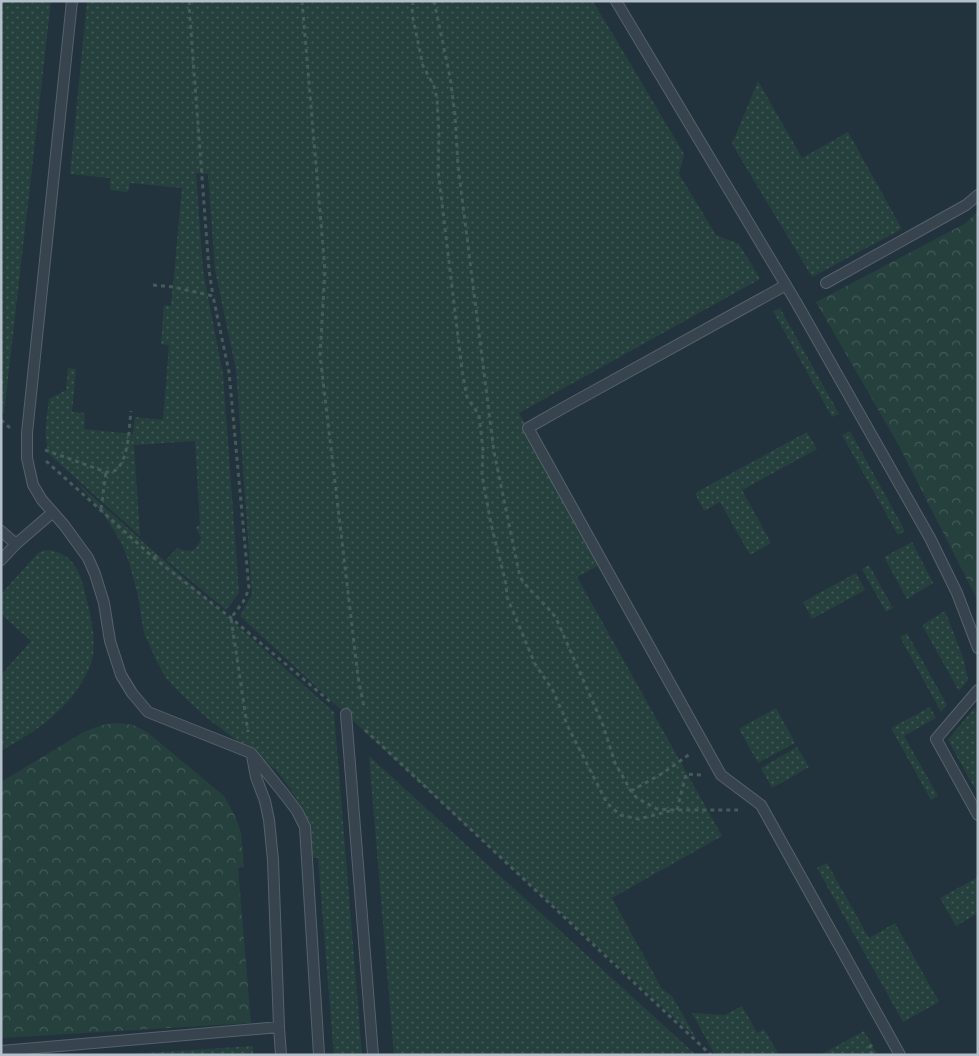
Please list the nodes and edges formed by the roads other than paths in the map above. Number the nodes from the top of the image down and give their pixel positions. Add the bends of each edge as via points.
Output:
1 (72, 1) edge
2 (616, 1) edge
3 (978, 195) edge
4 (826, 283) dead end
5 (786, 285) junction
6 (52, 513) junction
7 (1, 531) edge
8 (16, 544) junction
9 (1, 560) edge
10 (978, 648) edge
11 (978, 690) edge
12 (346, 714) road end
13 (251, 753) junction
14 (978, 815) edge
15 (279, 1027) junction
16 (1, 1051) edge
17 (281, 1055) edge
18 (319, 1055) edge
19 (373, 1055) edge
20 (900, 1055) edge

1 - 6 lane via 26,433 32,485
2 - 5 lane
3 - 4 lane via 966,205
5 - 10 lane via 930,538 957,593
5 - 20 lane via 528,428 721,775 761,805
6 - 8 lane
6 - 13 lane via 88,558 104,603 110,642 121,675 132,693 148,712
7 - 8 lane
8 - 9 lane
11 - 14 lane via 936,739
12 - 19 lane
13 - 15 lane via 265,801 274,860
13 - 18 lane via 297,811 305,827
15 - 16 lane
15 - 17 lane

